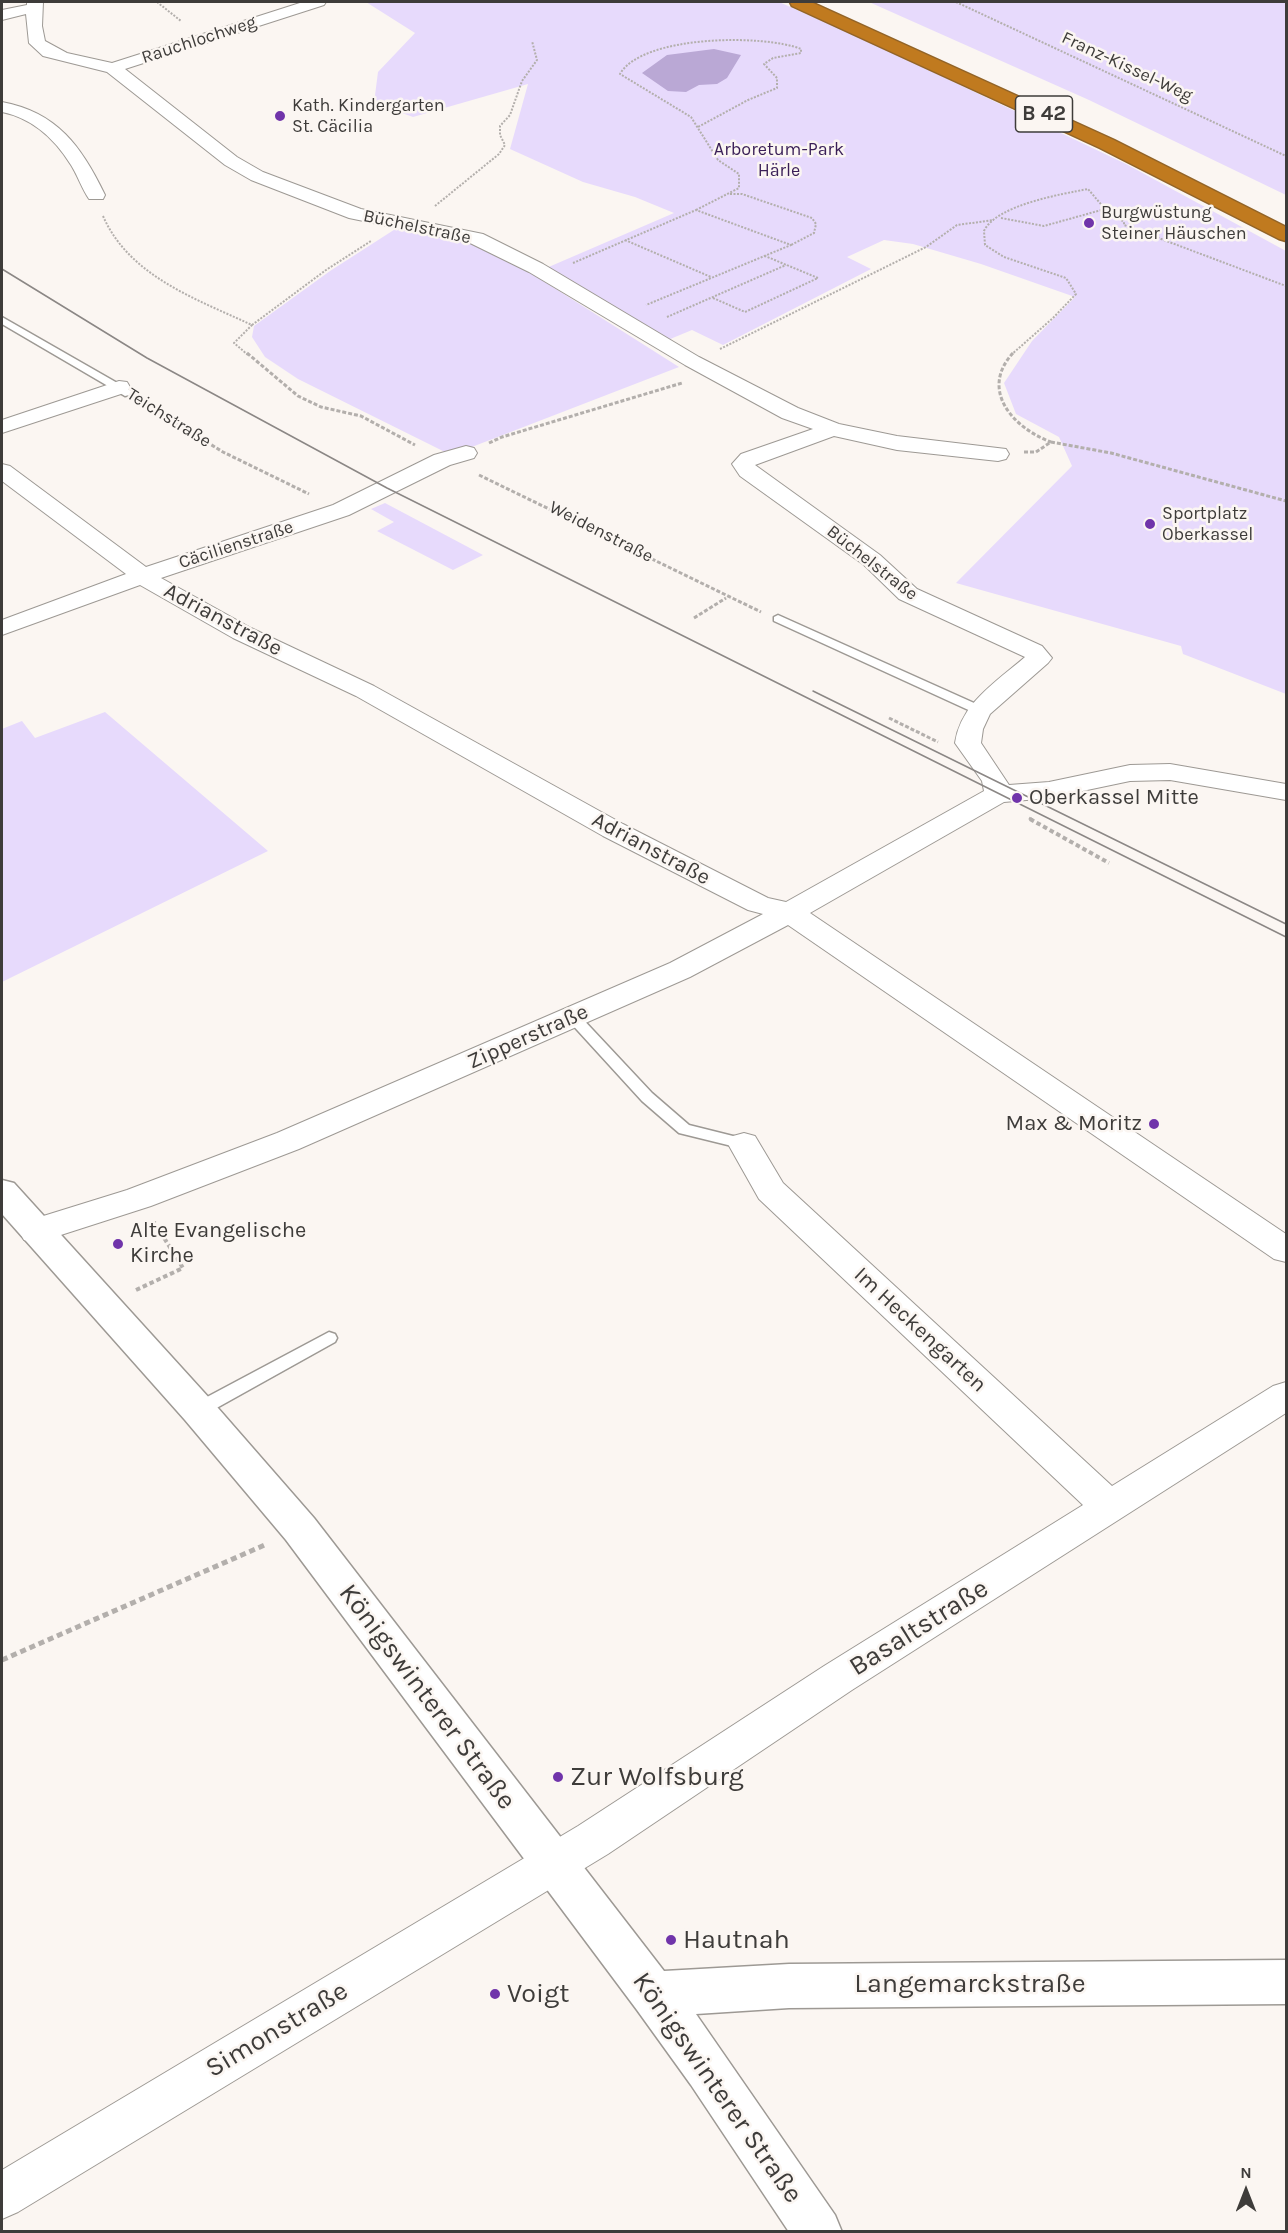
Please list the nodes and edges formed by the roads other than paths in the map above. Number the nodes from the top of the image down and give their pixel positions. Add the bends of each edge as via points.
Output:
1 (318, 2) edge
2 (798, 2) edge
3 (34, 5) edge
4 (2, 15) edge
5 (113, 68) junction
6 (2, 107) edge
7 (96, 195) road end
8 (1287, 235) edge
9 (2, 320) edge
10 (124, 390) joint
11 (2, 427) edge
12 (833, 429) junction
13 (466, 453) dead end
14 (998, 454) road end
15 (2, 471) edge
16 (145, 575) junction
17 (778, 619) road end
18 (2, 628) edge
19 (978, 710) junction
20 (1287, 792) edge
21 (995, 796) junction
22 (789, 912) junction
23 (573, 1017) junction
24 (744, 1144) joint
25 (2, 1192) edge
26 (36, 1231) junction
27 (1287, 1250) edge
28 (329, 1338) dead end
29 (1287, 1396) edge
30 (198, 1410) junction
31 (1110, 1506) junction
32 (553, 1864) junction
33 (1287, 1982) edge
34 (653, 1994) junction
35 (2, 2196) edge
36 (818, 2232) edge

1 - 5 street, Rauchlochweg
2 - 8 highway, B 42 via 1117,149
3 - 4 street
3 - 5 street, Büchelstraße via 37,43 49,52 76,61
5 - 12 street, Büchelstraße via 257,176 356,214 476,238 536,268 692,361 790,413
6 - 7 street via 31,114 55,132
9 - 10 lane, Teichstraße
10 - 11 street
12 - 14 street, Büchelstraße via 897,443
12 - 19 street, Büchelstraße via 743,464 872,560 908,594 1034,651 1039,658
13 - 16 street, Cäcilienstraße via 442,460 341,510
15 - 16 street, Adrianstraße
16 - 18 street, Cäcilienstraße
16 - 22 street, Adrianstraße via 242,633 365,691 613,830 758,904
17 - 19 lane
19 - 21 street via 968,743 995,781
20 - 21 street via 1170,772 1130,773 1049,790
21 - 22 street, Zipperstraße
22 - 23 street, Zipperstraße via 680,970
22 - 27 street, Adrianstraße
23 - 24 lane via 647,1097 684,1129
23 - 26 street, Zipperstraße via 288,1141 139,1198
24 - 31 street, Im Heckengarten via 771,1191
25 - 26 main road, Königswinterer Straße
26 - 30 main road, Königswinterer Straße
28 - 30 lane
29 - 31 street, Basaltstraße
30 - 32 main road, Königswinterer Straße via 300,1529
31 - 32 street, Basaltstraße
32 - 34 main road, Königswinterer Straße
32 - 35 street, Simonstraße
33 - 34 main road, Langemarckstraße via 789,1986
34 - 36 main road, Königswinterer Straße

